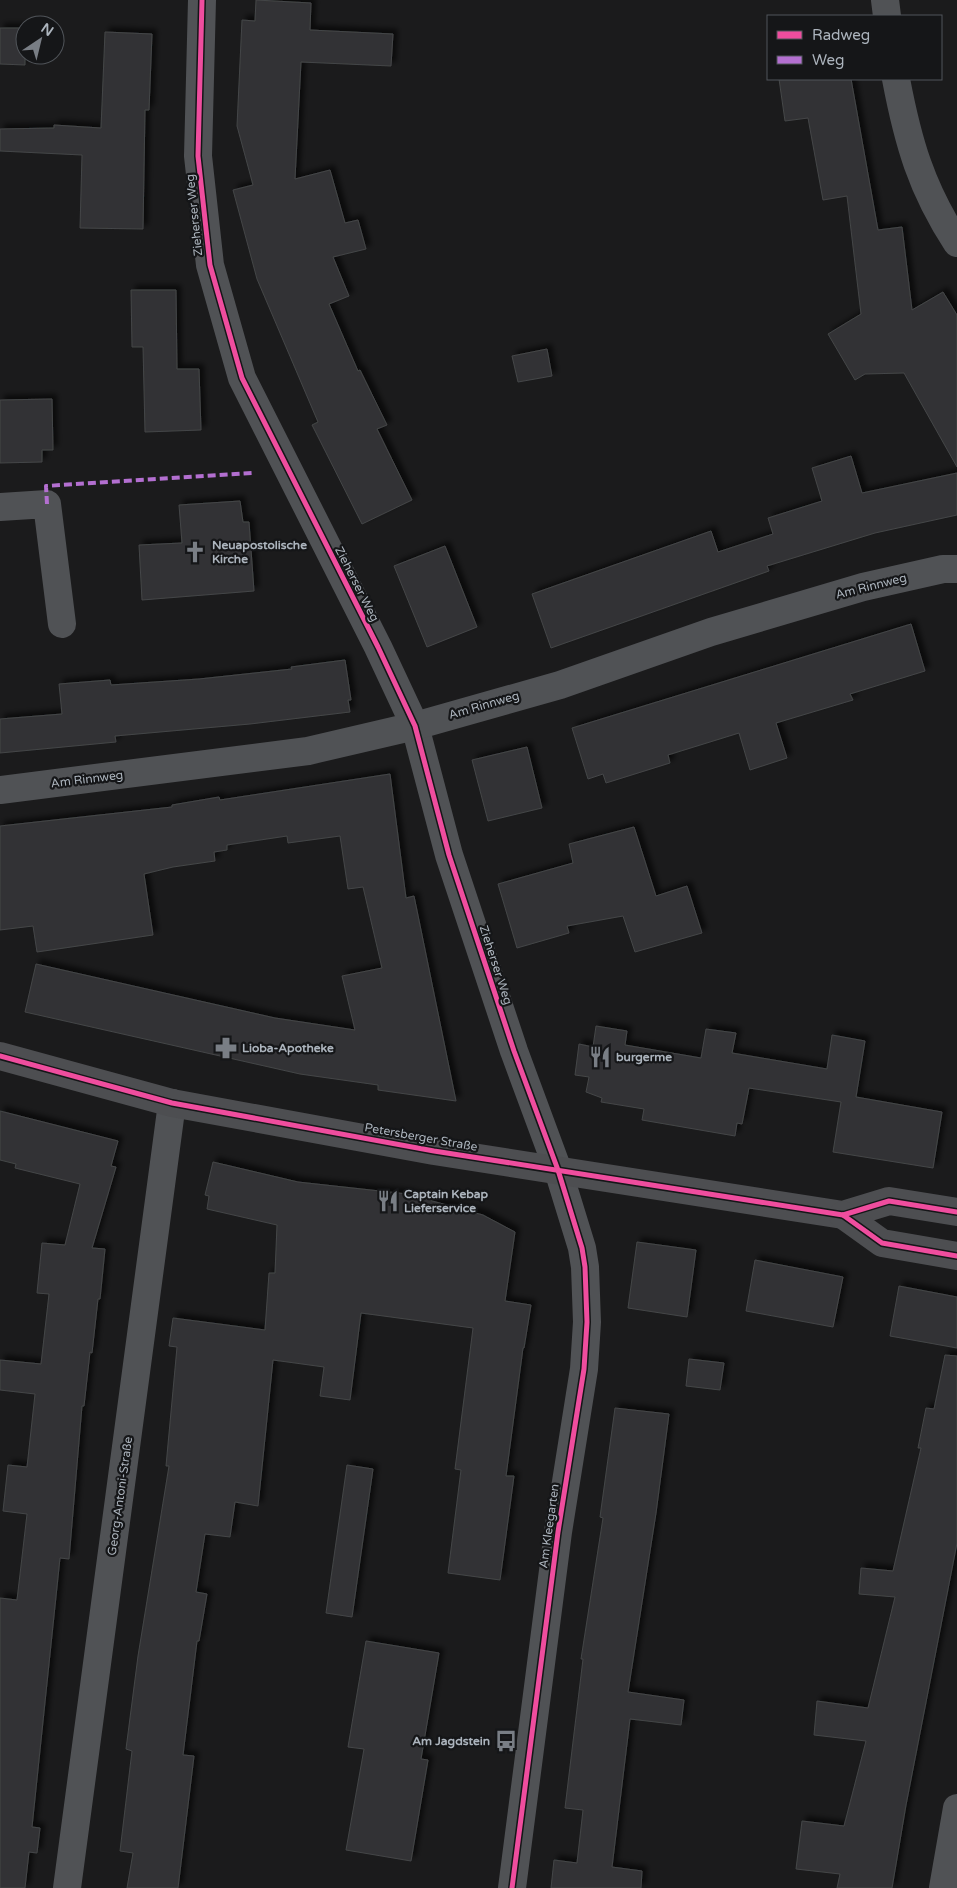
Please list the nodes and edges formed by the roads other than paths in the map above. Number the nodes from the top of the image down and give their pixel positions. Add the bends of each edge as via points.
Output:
1 (202, 0) edge
2 (885, 0) edge
3 (888, 15) edge
4 (896, 80) edge
5 (957, 243) edge
6 (0, 507) edge
7 (957, 569) edge
8 (62, 624) dead end
9 (415, 726) junction
10 (0, 790) edge
11 (0, 1056) edge
12 (172, 1103) junction
13 (558, 1170) junction
14 (957, 1212) edge
15 (843, 1215) junction
16 (957, 1256) edge
17 (957, 1808) edge
18 (67, 1888) edge
19 (512, 1888) edge
20 (943, 1888) edge

1 - 9 street, Zieherser Weg via 198,156 210,265 242,378
2 - 3 street
4 - 5 street via 914,159 927,190
6 - 8 street via 48,504
7 - 9 street, Am Rinnweg via 943,569 862,587 711,632 560,684
9 - 10 street, Am Rinnweg via 308,751
9 - 13 street, Zieherser Weg via 449,855 514,1051
11 - 12 main road, Petersberger Straße
12 - 13 main road, Petersberger Straße
12 - 18 street, Georg-Antoni-Straße
13 - 15 main road, Petersberger Straße
13 - 19 street, Am Kleegarten via 585,1267 585,1360 558,1532
14 - 15 main road, Petersberger Straße via 889,1201
15 - 16 main road, Petersberger Straße via 882,1243
17 - 20 street

